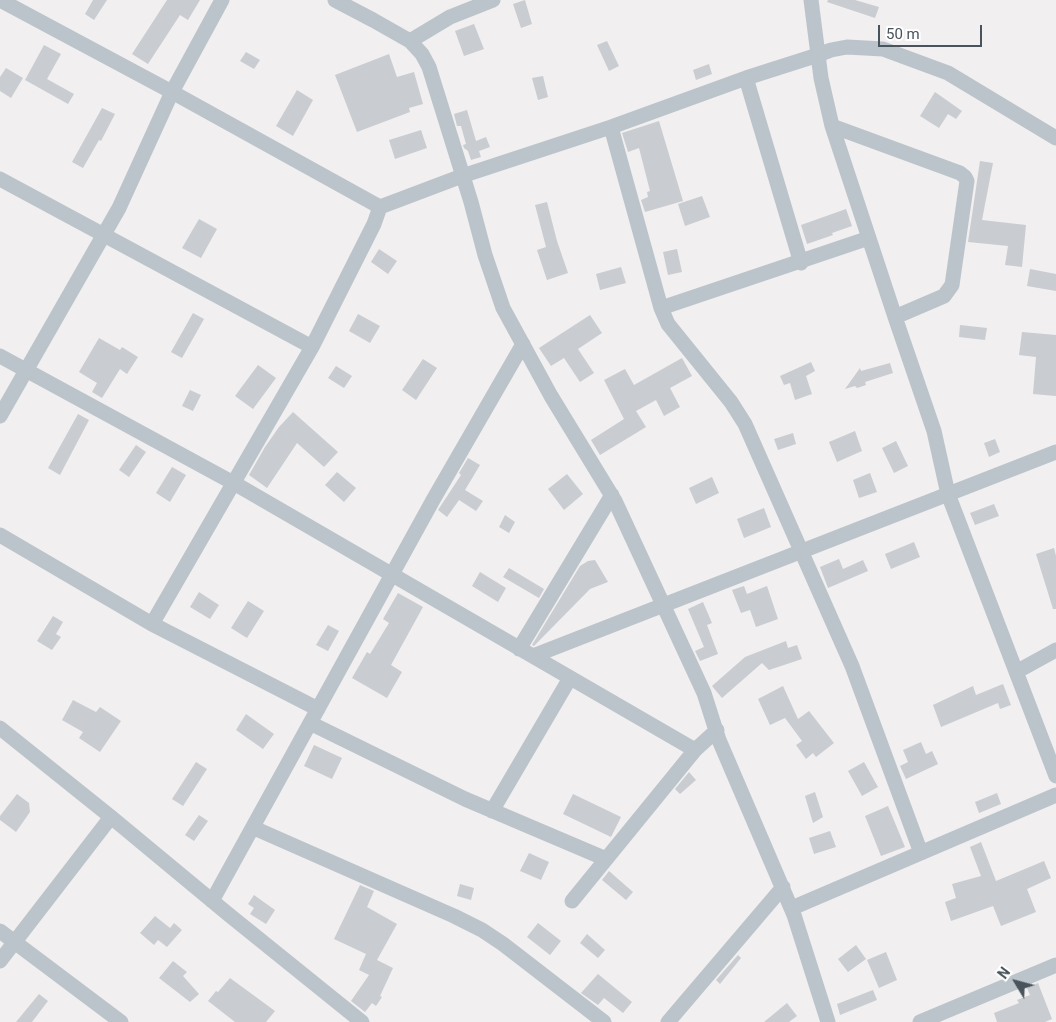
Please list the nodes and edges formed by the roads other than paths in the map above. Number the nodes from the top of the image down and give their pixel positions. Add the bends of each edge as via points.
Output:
1 (0, 0) edge
2 (222, 0) edge
3 (335, 0) edge
4 (494, 0) edge
5 (811, 0) edge
6 (410, 41) junction
7 (818, 55) junction
8 (746, 78) junction
9 (172, 92) junction
10 (832, 126) junction
11 (612, 127) junction
12 (1056, 138) edge
13 (462, 176) junction
14 (0, 179) edge
15 (380, 207) junction
16 (104, 235) junction
17 (870, 238) junction
18 (801, 262) junction
19 (661, 308) junction
20 (895, 317) junction
21 (523, 344) junction
22 (312, 347) junction
23 (0, 356) edge
24 (26, 370) junction
25 (0, 416) edge
26 (1056, 452) edge
27 (234, 483) junction
28 (948, 494) junction
29 (612, 496) junction
30 (0, 535) edge
31 (800, 551) junction
32 (392, 575) junction
33 (663, 605) junction
34 (152, 624) junction
35 (519, 648) junction
36 (1056, 650) edge
37 (533, 656) junction
38 (1016, 672) junction
39 (570, 678) junction
40 (318, 709) junction
41 (310, 723) junction
42 (0, 728) edge
43 (717, 730) junction
44 (695, 750) junction
45 (1056, 776) edge
46 (1056, 795) edge
47 (492, 812) junction
48 (111, 817) junction
49 (254, 828) junction
50 (921, 853) junction
51 (606, 859) junction
52 (782, 887) junction
53 (212, 901) junction
54 (572, 901) dead end
55 (792, 908) junction
56 (0, 931) edge
57 (14, 942) junction
58 (0, 961) edge
59 (1056, 966) edge
60 (121, 1022) edge
61 (362, 1022) edge
62 (604, 1022) edge
63 (668, 1022) edge
64 (828, 1022) edge
65 (920, 1022) edge

1 - 9 street
2 - 9 street
3 - 6 street
4 - 6 street via 450,17
5 - 7 street
6 - 13 street via 428,67
7 - 8 street
7 - 10 street
7 - 12 street via 831,50 864,47 883,49 915,60 964,81
8 - 11 street
8 - 18 street
9 - 15 street
9 - 16 street
10 - 17 street
10 - 20 street via 960,174 967,181 952,284 944,296
11 - 13 street
11 - 19 street
13 - 15 street
13 - 21 street via 503,308
14 - 16 street
15 - 22 street
16 - 22 street
16 - 24 street
17 - 18 street
17 - 20 street
18 - 19 street
19 - 31 street via 668,324 745,424
20 - 28 street via 934,431
21 - 29 street
21 - 32 street
22 - 27 street
23 - 24 street
24 - 25 street
24 - 27 street
26 - 28 street
27 - 32 street
27 - 34 street
28 - 31 street
28 - 38 street
29 - 33 street
29 - 35 street
30 - 34 street
31 - 33 street
31 - 50 street via 852,666
32 - 35 street
32 - 40 street
33 - 37 street
33 - 43 street
34 - 40 street
35 - 37 street
36 - 38 street
37 - 39 street
38 - 45 street
39 - 44 street
39 - 47 street
40 - 41 street
41 - 47 street
41 - 49 street
42 - 48 street
43 - 44 street
43 - 52 street
44 - 51 street
46 - 50 street
47 - 51 street
48 - 53 street
48 - 57 street
49 - 53 street
49 - 62 street via 482,930
50 - 55 street
51 - 54 street
52 - 55 street
52 - 63 street
53 - 61 street
55 - 64 street
56 - 57 street
57 - 58 street
57 - 60 street
59 - 65 street

